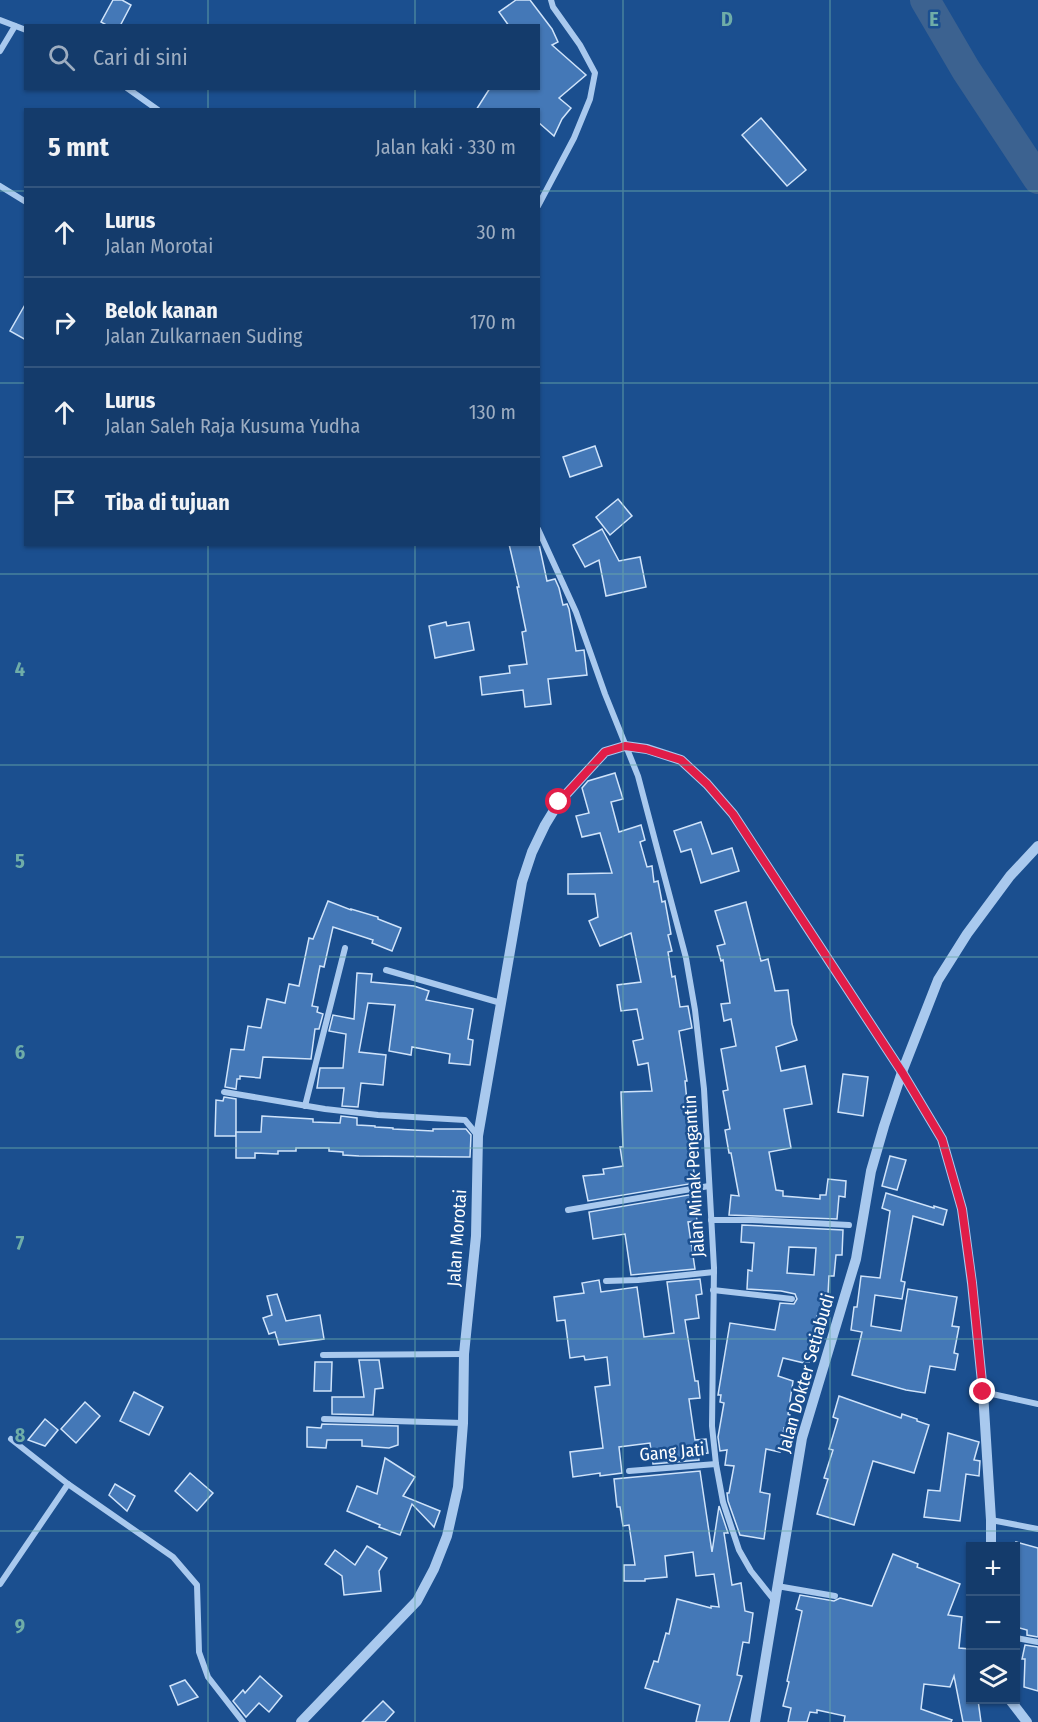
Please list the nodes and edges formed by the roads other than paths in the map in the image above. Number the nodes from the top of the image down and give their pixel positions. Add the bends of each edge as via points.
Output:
1 (551, 0) edge
2 (0, 20) edge
3 (15, 26) junction
4 (24, 29) edge
5 (0, 51) edge
6 (130, 90) edge
7 (155, 108) edge
8 (0, 186) edge
9 (24, 201) edge
10 (540, 202) edge
11 (540, 533) edge
12 (625, 746) junction
13 (1038, 846) edge
14 (345, 948) dead end
15 (386, 970) dead end
16 (501, 1003) junction
17 (902, 1072) junction
18 (224, 1092) dead end
19 (306, 1106) junction
20 (478, 1136) junction
21 (709, 1186) junction
22 (568, 1210) dead end
23 (711, 1220) junction
24 (849, 1225) dead end
25 (714, 1272) junction
26 (606, 1281) dead end
27 (713, 1290) junction
28 (792, 1299) dead end
29 (464, 1354) junction
30 (323, 1355) dead end
31 (983, 1392) junction
32 (1038, 1404) edge
33 (324, 1419) dead end
34 (463, 1423) junction
35 (11, 1439) dead end
36 (716, 1464) junction
37 (630, 1471) dead end
38 (68, 1484) junction
39 (991, 1520) junction
40 (1038, 1529) edge
41 (991, 1542) edge
42 (0, 1584) edge
43 (777, 1586) junction
44 (835, 1596) dead end
45 (774, 1600) junction
46 (1020, 1639) edge
47 (1038, 1642) edge
48 (1013, 1704) edge
49 (243, 1722) edge
50 (301, 1722) edge
51 (755, 1722) edge
52 (1027, 1722) edge

1 - 10 street via 595,73 590,99 574,138
2 - 3 street
3 - 4 street
3 - 5 street
6 - 7 street
8 - 9 street
11 - 12 street, Jalan Minak Pengantin via 576,612
12 - 16 street, Jalan Morotai via 605,752 559,802 545,825 522,882
12 - 17 street via 681,760 733,814
12 - 21 street, Jalan Minak Pengantin via 638,776 686,958 704,1089
13 - 17 street, Jalan Dokter Setiabudi via 991,901 938,980
14 - 19 street
15 - 16 street
16 - 20 street, Jalan Morotai
17 - 31 street via 942,1139 962,1209
17 - 43 street, Jalan Dokter Setiabudi via 871,1171 856,1259 802,1438
18 - 19 street
19 - 20 street via 465,1120
20 - 29 street, Jalan Morotai via 476,1236
21 - 22 street
21 - 23 street, Jalan Minak Pengantin
23 - 24 street
23 - 25 street, Jalan Minak Pengantin
25 - 26 street
25 - 27 street, Jalan Minak Pengantin
27 - 28 street
27 - 36 street, Jalan Minak Pengantin via 712,1426
29 - 30 street
29 - 34 street, Jalan Morotai
31 - 32 street
31 - 39 street
33 - 34 street
34 - 50 street, Jalan Morotai via 458,1487 447,1536 417,1601
35 - 38 street
36 - 37 street, Gang Jati
36 - 45 street, Jalan Minak Pengantin via 723,1502 739,1550
38 - 42 street
38 - 49 street via 172,1557 197,1585 200,1652 208,1677
39 - 40 street
39 - 41 street
43 - 44 street
43 - 45 street, Jalan Dokter Setiabudi
45 - 51 street, Jalan Dokter Setiabudi
46 - 47 street
48 - 52 street

